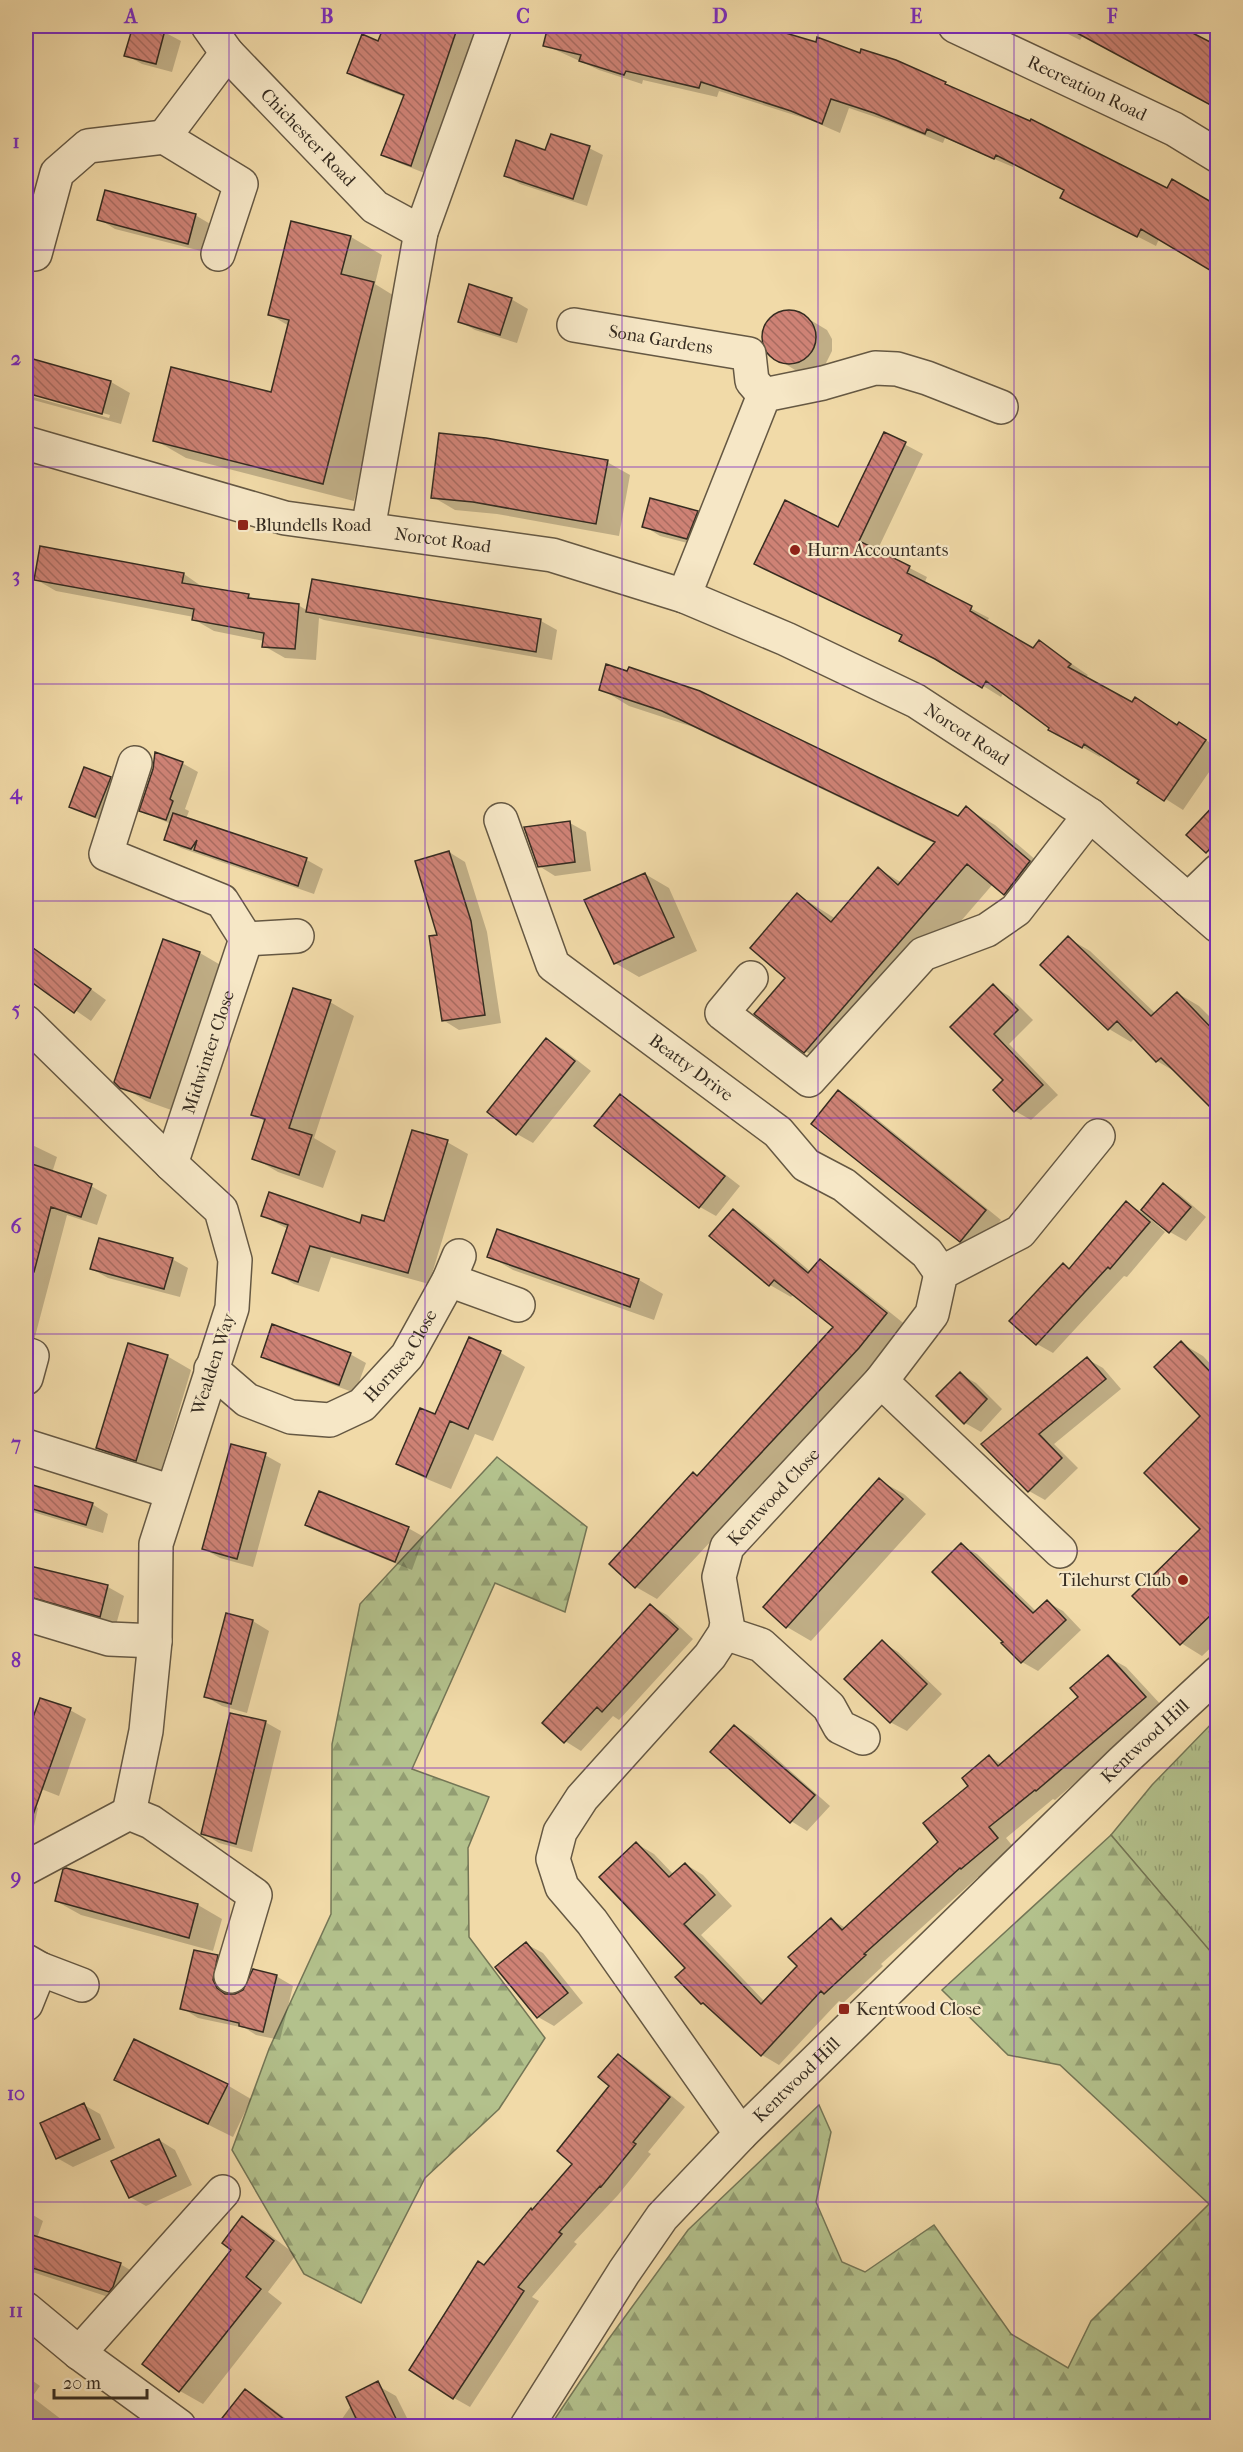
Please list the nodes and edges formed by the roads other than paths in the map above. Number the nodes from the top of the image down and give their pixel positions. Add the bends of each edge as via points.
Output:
1 (208, 26) edge
2 (495, 26) edge
3 (955, 26) edge
4 (227, 53) junction
5 (164, 137) junction
6 (1218, 156) edge
7 (421, 232) junction
8 (34, 254) dead end
9 (218, 254) dead end
10 (574, 325) dead end
11 (765, 396) junction
12 (1001, 407) dead end
13 (26, 444) edge
14 (368, 529) junction
15 (684, 596) junction
16 (135, 763) dead end
17 (1090, 816) junction
18 (501, 820) dead end
19 (1218, 871) edge
20 (1188, 900) junction
21 (1218, 926) edge
22 (242, 931) junction
23 (297, 936) dead end
24 (751, 978) dead end
25 (30, 1036) edge
26 (1098, 1136) dead end
27 (171, 1164) junction
28 (940, 1273) junction
29 (518, 1305) dead end
30 (26, 1354) edge
31 (211, 1369) junction
32 (26, 1378) edge
33 (881, 1381) junction
34 (26, 1446) edge
35 (172, 1492) junction
36 (1060, 1551) dead end
37 (26, 1614) edge
38 (725, 1633) junction
39 (154, 1641) junction
40 (1218, 1673) edge
41 (863, 1738) dead end
42 (140, 1817) junction
43 (26, 1868) edge
44 (33, 1965) edge
45 (231, 1976) dead end
46 (82, 1985) dead end
47 (26, 2004) edge
48 (741, 2134) junction
49 (223, 2192) dead end
50 (26, 2309) edge
51 (79, 2353) junction
52 (179, 2427) edge
53 (527, 2427) edge

1 - 4 street, Chichester Road
2 - 7 street
3 - 6 street, Recreation Road via 1174,129
4 - 5 street
4 - 7 street, Chichester Road via 375,207
5 - 8 street via 88,146 57,173
5 - 9 street via 241,184
7 - 14 street
10 - 11 street, Sona Gardens via 749,354 752,381
11 - 12 street via 875,368 897,369
11 - 15 street
13 - 14 street, Norcot Road via 285,518
14 - 15 street, Norcot Road via 552,555
15 - 17 street, Norcot Road via 916,701
16 - 22 street via 106,854 222,901
17 - 20 street, Norcot Road
17 - 24 street via 1016,910 987,930 923,954 809,1080 722,1013
18 - 28 street, Beatty Drive via 553,964 778,1132 806,1165 844,1185 927,1253
19 - 20 street
20 - 21 street, Norcot Road
22 - 23 street
22 - 27 street, Midwinter Close
25 - 27 street, Wealden Way
26 - 28 street via 1020,1232
27 - 31 street, Wealden Way via 221,1210 235,1260 232,1308
28 - 33 street, Kentwood Close via 932,1314
29 - 31 street, Hornsea Close via 454,1268 407,1356 362,1406 330,1420 291,1417 247,1401
30 - 32 street via 32,1356
31 - 35 street, Wealden Way
33 - 36 street
33 - 38 street, Kentwood Close via 727,1547 719,1576 727,1623
34 - 35 street
35 - 39 street, Wealden Way via 156,1544
37 - 39 street via 109,1639
38 - 41 street via 761,1645 829,1707 840,1726
38 - 48 street via 710,1656 582,1798 560,1832 553,1859 562,1887 592,1922
39 - 42 street, Wealden Way
40 - 48 street, Kentwood Hill
42 - 43 street
42 - 45 street via 255,1895
44 - 46 street
44 - 47 street
48 - 53 street, Kentwood Hill via 662,2217
49 - 51 street
50 - 51 street
51 - 52 street

